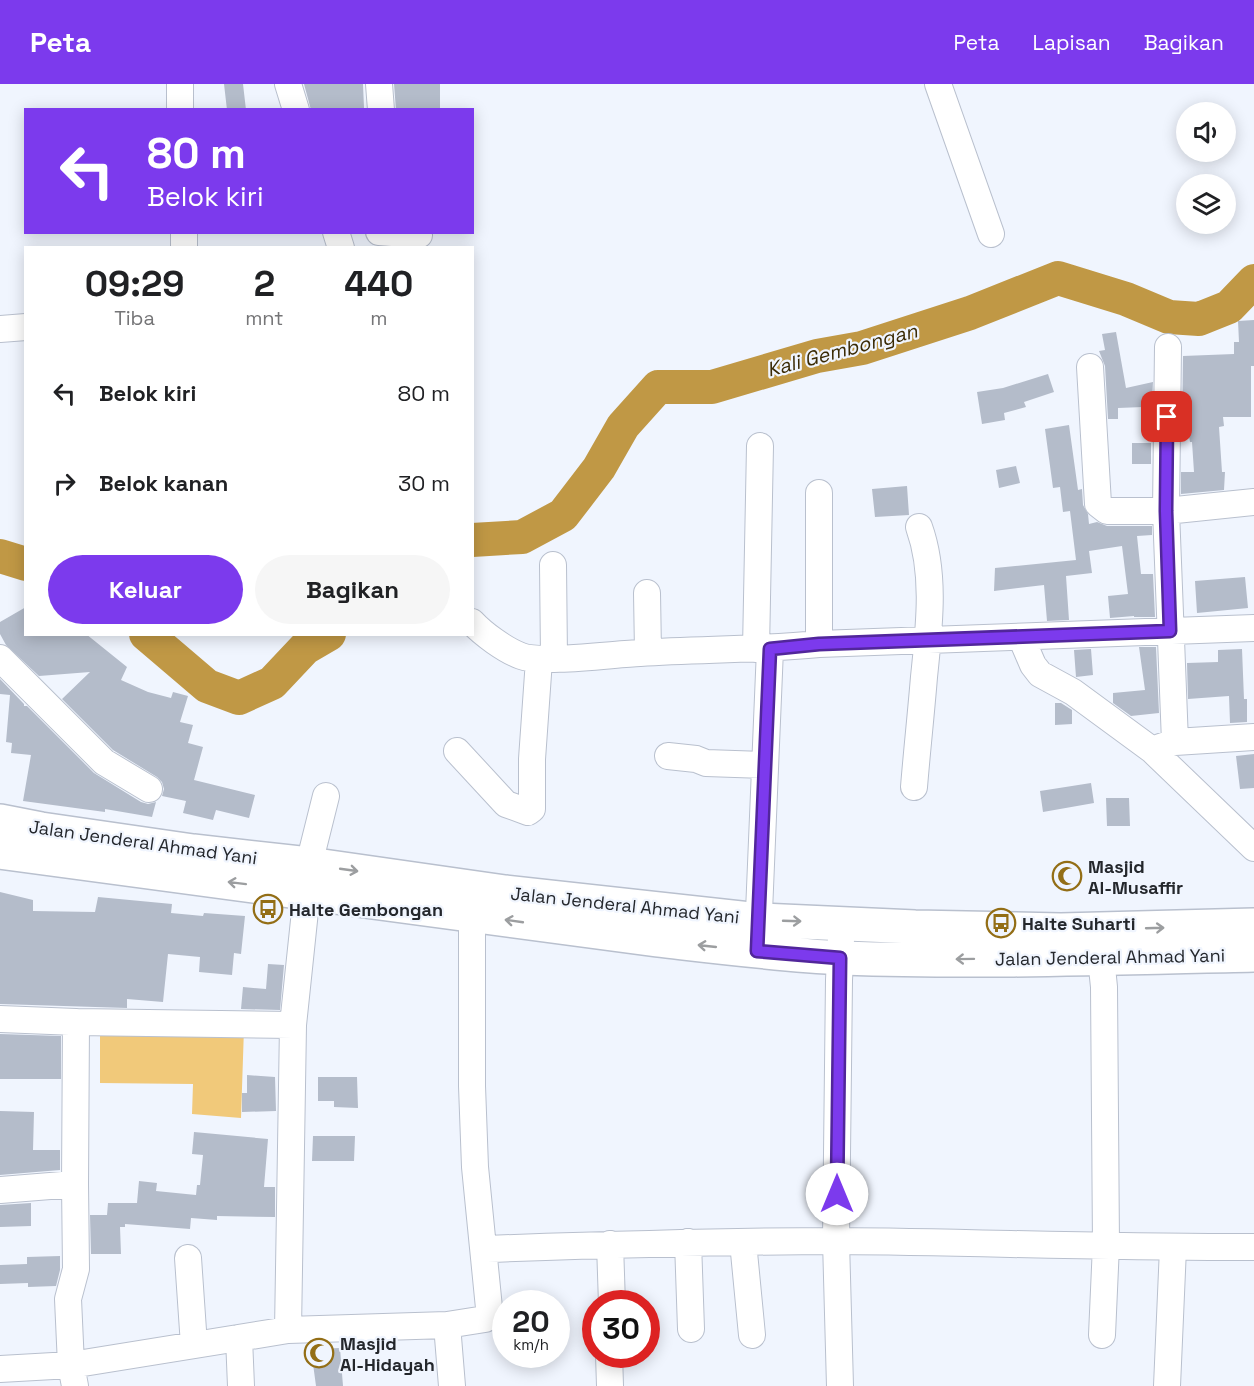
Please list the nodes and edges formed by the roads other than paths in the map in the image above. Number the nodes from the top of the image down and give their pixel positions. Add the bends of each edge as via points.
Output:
1 (180, 84) edge
2 (288, 84) edge
3 (379, 84) edge
4 (938, 84) edge
5 (180, 108) edge
6 (295, 108) edge
7 (381, 108) edge
8 (405, 234) edge
9 (991, 234) dead end
10 (419, 235) dead end
11 (24, 327) edge
12 (0, 329) edge
13 (1168, 347) dead end
14 (1090, 367) dead end
15 (760, 446) dead end
16 (819, 493) dead end
17 (1254, 502) edge
18 (1166, 511) junction
19 (919, 527) dead end
20 (554, 565) dead end
21 (647, 593) dead end
22 (474, 623) edge
23 (1254, 628) edge
24 (1170, 631) junction
25 (1021, 637) junction
26 (928, 641) junction
27 (819, 644) junction
28 (763, 649) junction
29 (648, 652) junction
30 (0, 658) edge
31 (547, 659) junction
32 (1254, 737) edge
33 (1163, 746) junction
34 (457, 751) dead end
35 (668, 756) dead end
36 (765, 765) junction
37 (914, 787) dead end
38 (149, 789) dead end
39 (326, 796) dead end
40 (0, 821) edge
41 (1254, 848) edge
42 (0, 852) edge
43 (308, 878) junction
44 (472, 916) junction
45 (842, 922) junction
46 (1254, 926) edge
47 (758, 936) junction
48 (1254, 955) edge
49 (840, 958) junction
50 (1101, 958) junction
51 (0, 1019) edge
52 (76, 1022) junction
53 (293, 1025) junction
54 (75, 1184) junction
55 (0, 1190) edge
56 (836, 1241) junction
57 (688, 1242) junction
58 (743, 1242) junction
59 (610, 1244) junction
60 (1106, 1245) junction
61 (1254, 1247) edge
62 (1173, 1248) junction
63 (484, 1249) junction
64 (188, 1258) dead end
65 (612, 1290) edge
66 (447, 1325) junction
67 (691, 1329) dead end
68 (288, 1330) junction
69 (752, 1335) dead end
70 (1102, 1335) dead end
71 (239, 1338) junction
72 (194, 1345) junction
73 (609, 1368) edge
74 (0, 1370) edge
75 (73, 1375) edge
76 (241, 1386) edge
77 (452, 1386) edge
78 (610, 1386) edge
79 (840, 1386) edge
80 (1167, 1386) edge

1 - 5 street
2 - 6 street
3 - 7 street
4 - 9 street
8 - 10 street
11 - 12 street
13 - 18 street
14 - 18 street via 1098,504 1107,511
15 - 28 street
16 - 27 street
17 - 18 street
18 - 24 street
19 - 26 street via 928,559
20 - 31 street
21 - 29 street
22 - 31 street via 481,632 521,656
23 - 24 street
24 - 25 street
24 - 33 street
25 - 26 street
25 - 33 street via 1040,674
26 - 27 street
26 - 37 street
27 - 28 street
28 - 29 street
28 - 36 street
29 - 31 street
30 - 38 street via 104,762
31 - 34 street via 532,759 532,809 528,812 506,804
32 - 33 street
33 - 41 street
35 - 36 street via 706,763
36 - 47 street
39 - 43 street
40 - 43 highway, Jalan Jenderal Ahmad Yani via 193,850
43 -> 42 highway, Jalan Jenderal Ahmad Yani
43 - 44 highway, Jalan Jenderal Ahmad Yani
43 -> 47 highway, Jalan Jenderal Ahmad Yani via 505,892
43 - 53 street
47 -> 44 highway, Jalan Jenderal Ahmad Yani via 657,940
44 - 63 street via 475,1167
45 -> 46 highway, Jalan Jenderal Ahmad Yani via 1061,930
47 -> 45 highway, Jalan Jenderal Ahmad Yani
45 - 49 street
47 - 49 highway, Jalan Jenderal Ahmad Yani
48 - 50 highway, Jalan Jenderal Ahmad Yani
50 -> 49 highway, Jalan Jenderal Ahmad Yani
49 - 56 street
50 - 60 street
51 - 52 street
52 - 53 street
52 - 54 street
53 - 68 street
54 - 55 street
54 - 75 street via 76,1269 68,1299
56 - 58 street
56 - 60 street
56 - 79 street
57 - 58 street
57 - 59 street
57 - 67 street
58 - 69 street
59 - 63 street
59 - 65 street
60 - 62 street
60 - 70 street
61 - 62 street
62 - 80 street
63 - 66 street via 488,1315 480,1321
64 - 72 street
66 - 68 street
66 - 77 street
68 - 71 street
71 - 72 street
71 - 76 street
72 - 75 street
73 - 78 street
74 - 75 street

